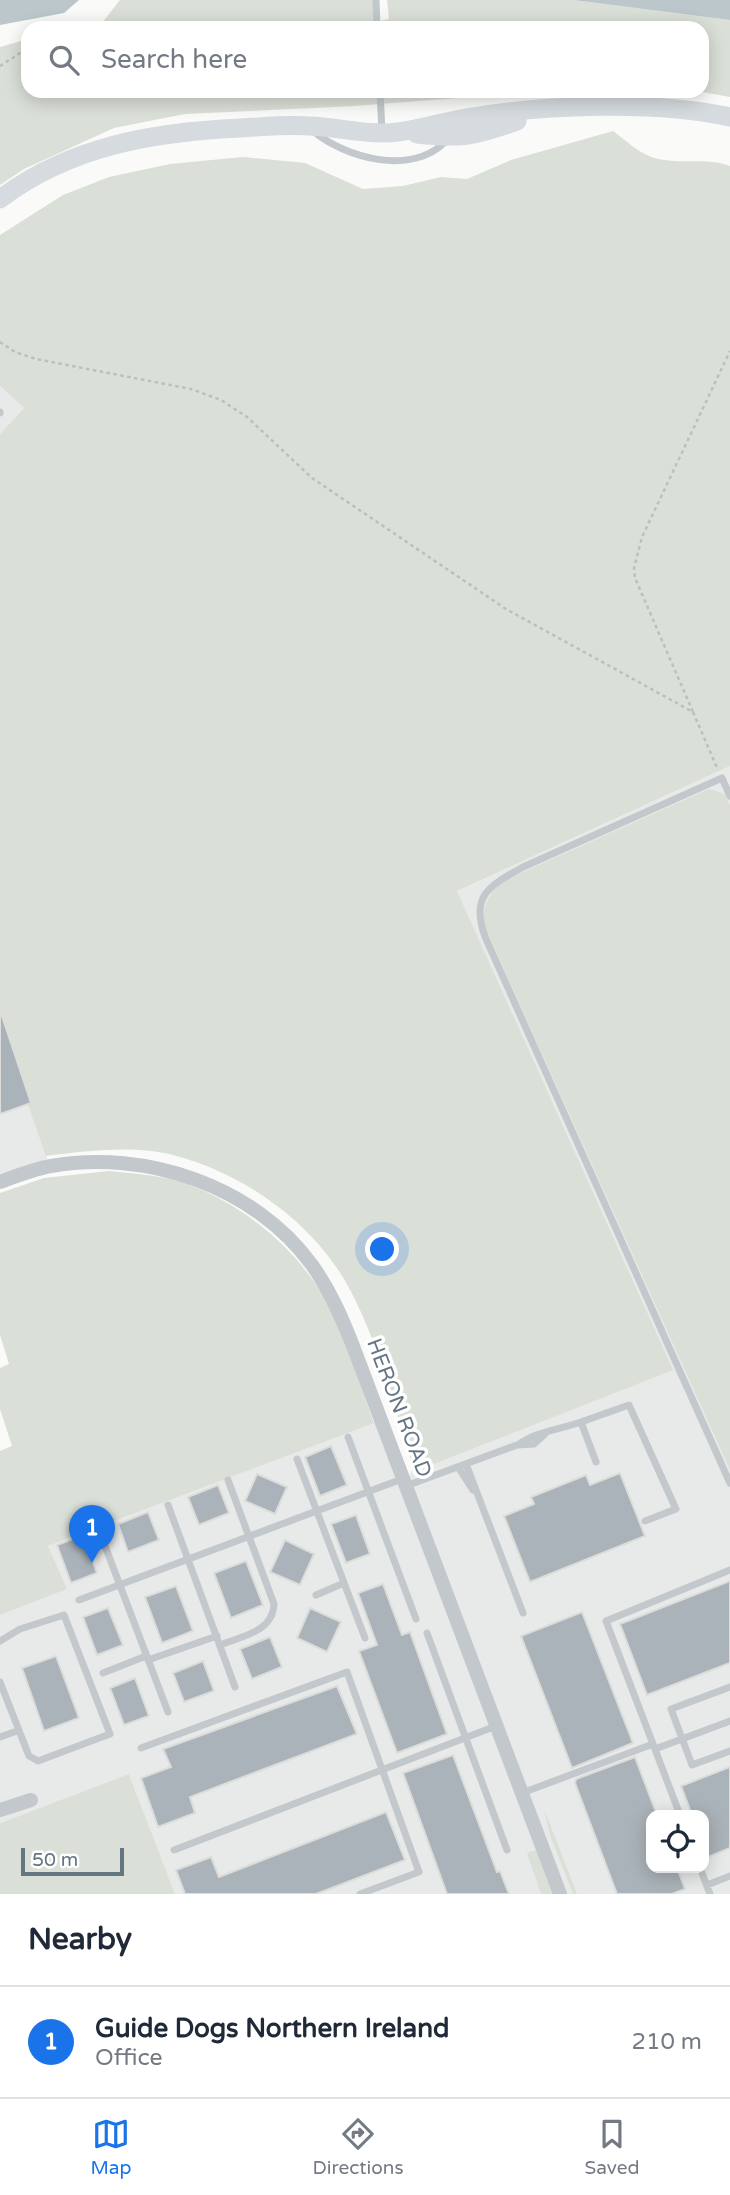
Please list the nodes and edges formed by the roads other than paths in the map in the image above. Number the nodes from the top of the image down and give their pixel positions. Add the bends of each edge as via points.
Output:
1 (376, 0) edge
2 (377, 21) edge
3 (382, 98) edge
4 (545, 111) junction
5 (730, 117) edge
6 (307, 125) junction
7 (390, 132) junction
8 (449, 138) junction
9 (0, 199) edge
10 (730, 774) edge
11 (720, 775) junction
12 (730, 796) edge
13 (0, 1182) edge
14 (582, 1422) junction
15 (348, 1437) dead end
16 (297, 1459) dead end
17 (596, 1462) dead end
18 (462, 1466) junction
19 (228, 1480) dead end
20 (404, 1483) junction
21 (730, 1483) edge
22 (368, 1491) junction
23 (168, 1505) dead end
24 (317, 1510) junction
25 (645, 1521) dead end
26 (99, 1530) dead end
27 (248, 1536) junction
28 (188, 1559) junction
29 (730, 1570) edge
30 (344, 1583) junction
31 (120, 1584) junction
32 (316, 1595) dead end
33 (79, 1600) dead end
34 (523, 1613) dead end
35 (416, 1619) dead end
36 (427, 1633) dead end
37 (216, 1636) junction
38 (365, 1638) dead end
39 (0, 1641) edge
40 (220, 1645) junction
41 (147, 1658) junction
42 (103, 1673) dead end
43 (0, 1682) edge
44 (730, 1686) edge
45 (235, 1687) dead end
46 (168, 1712) dead end
47 (730, 1721) edge
48 (496, 1726) junction
49 (17, 1731) junction
50 (0, 1737) edge
51 (466, 1739) junction
52 (682, 1739) junction
53 (654, 1747) junction
54 (141, 1748) dead end
55 (730, 1751) edge
56 (384, 1772) junction
57 (522, 1793) junction
58 (31, 1800) dead end
59 (0, 1810) edge
60 (678, 1810) edge
61 (174, 1850) dead end
62 (508, 1850) dead end
63 (702, 1873) edge
64 (730, 1876) edge
65 (707, 1885) junction
66 (359, 1894) edge
67 (560, 1894) edge
68 (710, 1894) edge

1 - 2 lane
3 - 7 lane
4 - 5 street via 613,106
4 - 7 street via 467,118
4 - 8 street via 477,135
6 - 7 street
6 - 8 lane via 326,141 365,158 384,160 428,155
6 - 9 street via 188,130 128,140 70,159
7 - 8 street
10 - 11 lane
11 - 12 lane
11 - 21 lane via 492,884 479,909 479,923
13 - 20 street, HERON ROAD via 50,1166 145,1167 183,1174 266,1219 310,1262 325,1285
14 - 17 lane
14 - 18 lane via 545,1434 534,1444 517,1445
14 - 25 lane via 629,1405 676,1508
15 - 22 lane
16 - 24 lane
18 - 20 lane
18 - 34 lane
19 - 27 lane
20 - 22 lane
20 - 48 street, HERON ROAD
22 - 24 lane
22 - 35 lane
23 - 28 lane
24 - 27 lane
24 - 30 lane
26 - 31 lane
27 - 28 lane
27 - 40 lane via 274,1615 264,1627
28 - 31 lane
28 - 37 lane
29 - 53 lane via 606,1621
30 - 32 lane
30 - 38 lane
31 - 33 lane
31 - 41 lane
36 - 51 lane
37 - 40 lane
37 - 41 lane
39 - 49 lane via 20,1629 64,1615 110,1734 38,1761 29,1756
40 - 45 lane
41 - 42 lane
41 - 46 lane
43 - 49 lane
44 - 52 lane via 671,1709
47 - 52 lane
48 - 51 lane
48 - 57 street, HERON ROAD
49 - 50 lane
51 - 56 lane
51 - 62 lane
52 - 53 lane
52 - 55 lane via 692,1765
53 - 57 lane
53 - 60 lane
54 - 56 lane via 347,1672
56 - 61 lane
56 - 66 lane via 419,1872
57 - 67 street, HERON ROAD
58 - 59 street
63 - 65 lane
64 - 65 lane
65 - 68 lane

